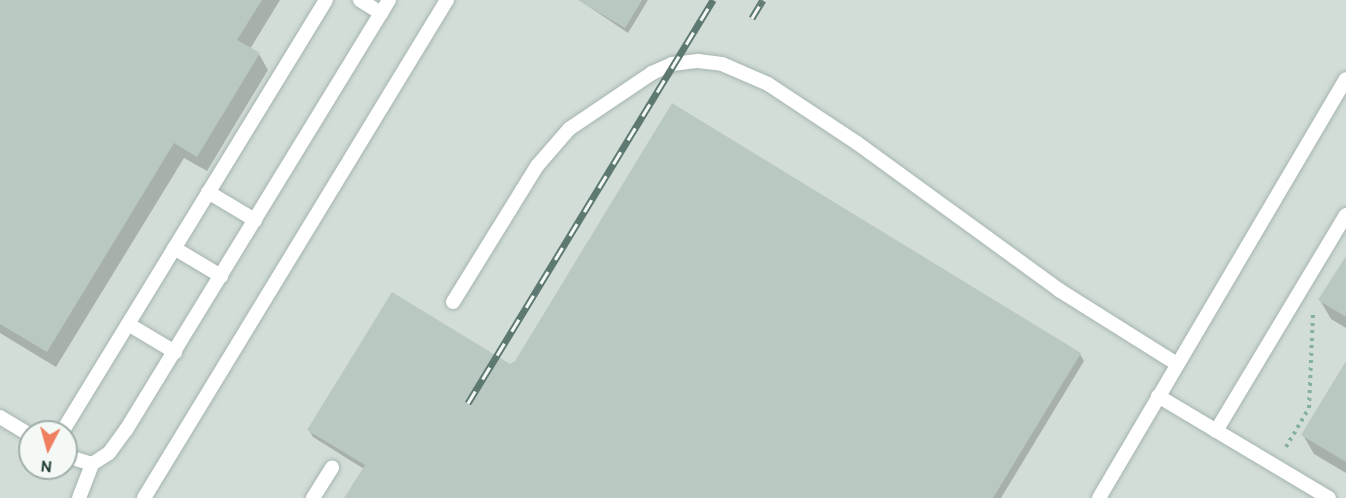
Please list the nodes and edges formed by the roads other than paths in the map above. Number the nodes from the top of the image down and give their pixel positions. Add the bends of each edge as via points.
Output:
1 (326, 0) edge
2 (360, 0) edge
3 (389, 0) edge
4 (447, 0) edge
5 (381, 13) junction
6 (1346, 79) edge
7 (208, 192) junction
8 (1346, 215) edge
9 (255, 220) junction
10 (174, 248) junction
11 (221, 276) junction
12 (453, 302) dead end
13 (128, 324) junction
14 (175, 352) junction
15 (1177, 364) junction
16 (1158, 396) junction
17 (0, 417) edge
18 (69, 420) edge
19 (18, 428) edge
20 (1216, 431) junction
21 (78, 460) edge
22 (92, 464) junction
23 (332, 467) dead end
24 (79, 498) edge
25 (144, 498) edge
26 (313, 498) edge
27 (1099, 498) edge
28 (1329, 498) edge

1 - 7 lane
2 - 5 lane
3 - 5 lane
4 - 25 lane
5 - 9 lane
6 - 15 lane
7 - 9 lane
7 - 10 lane
8 - 20 lane
9 - 11 lane
10 - 11 lane
10 - 13 lane
11 - 14 lane
12 - 15 lane via 537,166 569,129 652,73 672,64 698,61 722,64 768,84 857,143 1059,290
13 - 14 lane
13 - 18 lane
14 - 22 lane via 109,453
15 - 16 lane
16 - 20 lane
16 - 27 lane
17 - 19 lane
20 - 28 lane
21 - 22 lane
22 - 24 lane
23 - 26 lane

